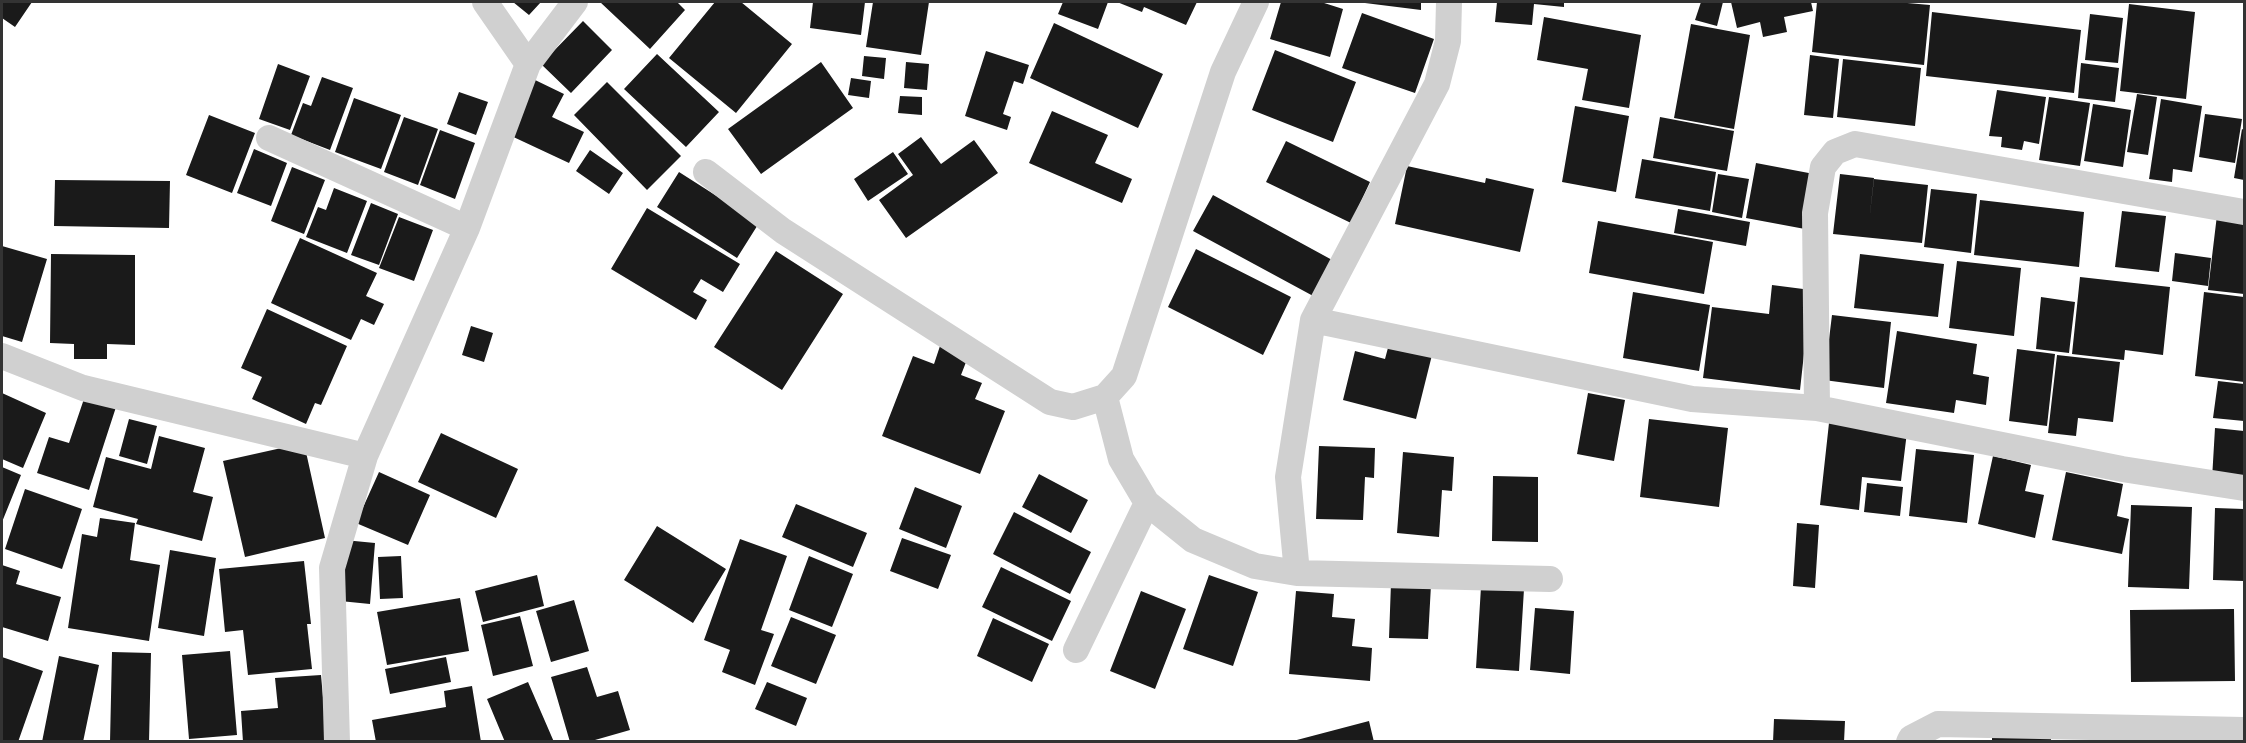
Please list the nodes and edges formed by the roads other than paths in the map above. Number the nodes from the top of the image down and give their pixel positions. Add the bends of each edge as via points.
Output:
1 (485, 2) edge
2 (575, 2) edge
3 (1256, 2) edge
4 (1449, 2) edge
5 (528, 64) junction
6 (269, 138) dead end
7 (706, 172) dead end
8 (2244, 212) edge
9 (467, 228) junction
10 (1313, 320) junction
11 (2, 356) edge
12 (1105, 397) junction
13 (1817, 408) junction
14 (365, 456) junction
15 (2244, 488) edge
16 (1147, 503) junction
17 (1297, 573) junction
18 (1550, 579) dead end
19 (1076, 650) dead end
20 (2244, 730) edge
21 (337, 741) edge
22 (1909, 741) edge

1 - 5 street
2 - 5 street
3 - 12 street via 1223,72 1124,376
4 - 10 street via 1448,41 1437,84
5 - 9 street
6 - 9 street
7 - 12 street via 783,231 1050,402 1073,407
8 - 13 street via 1855,144 1835,152 1822,167 1815,213
9 - 14 street
10 - 13 street via 1692,399
10 - 17 street via 1288,477
11 - 14 street via 82,388
12 - 16 street via 1121,459
13 - 15 street via 2122,469
14 - 21 street via 332,568
16 - 17 street via 1193,540 1255,566
16 - 19 street
17 - 18 street
20 - 22 street via 1938,724

